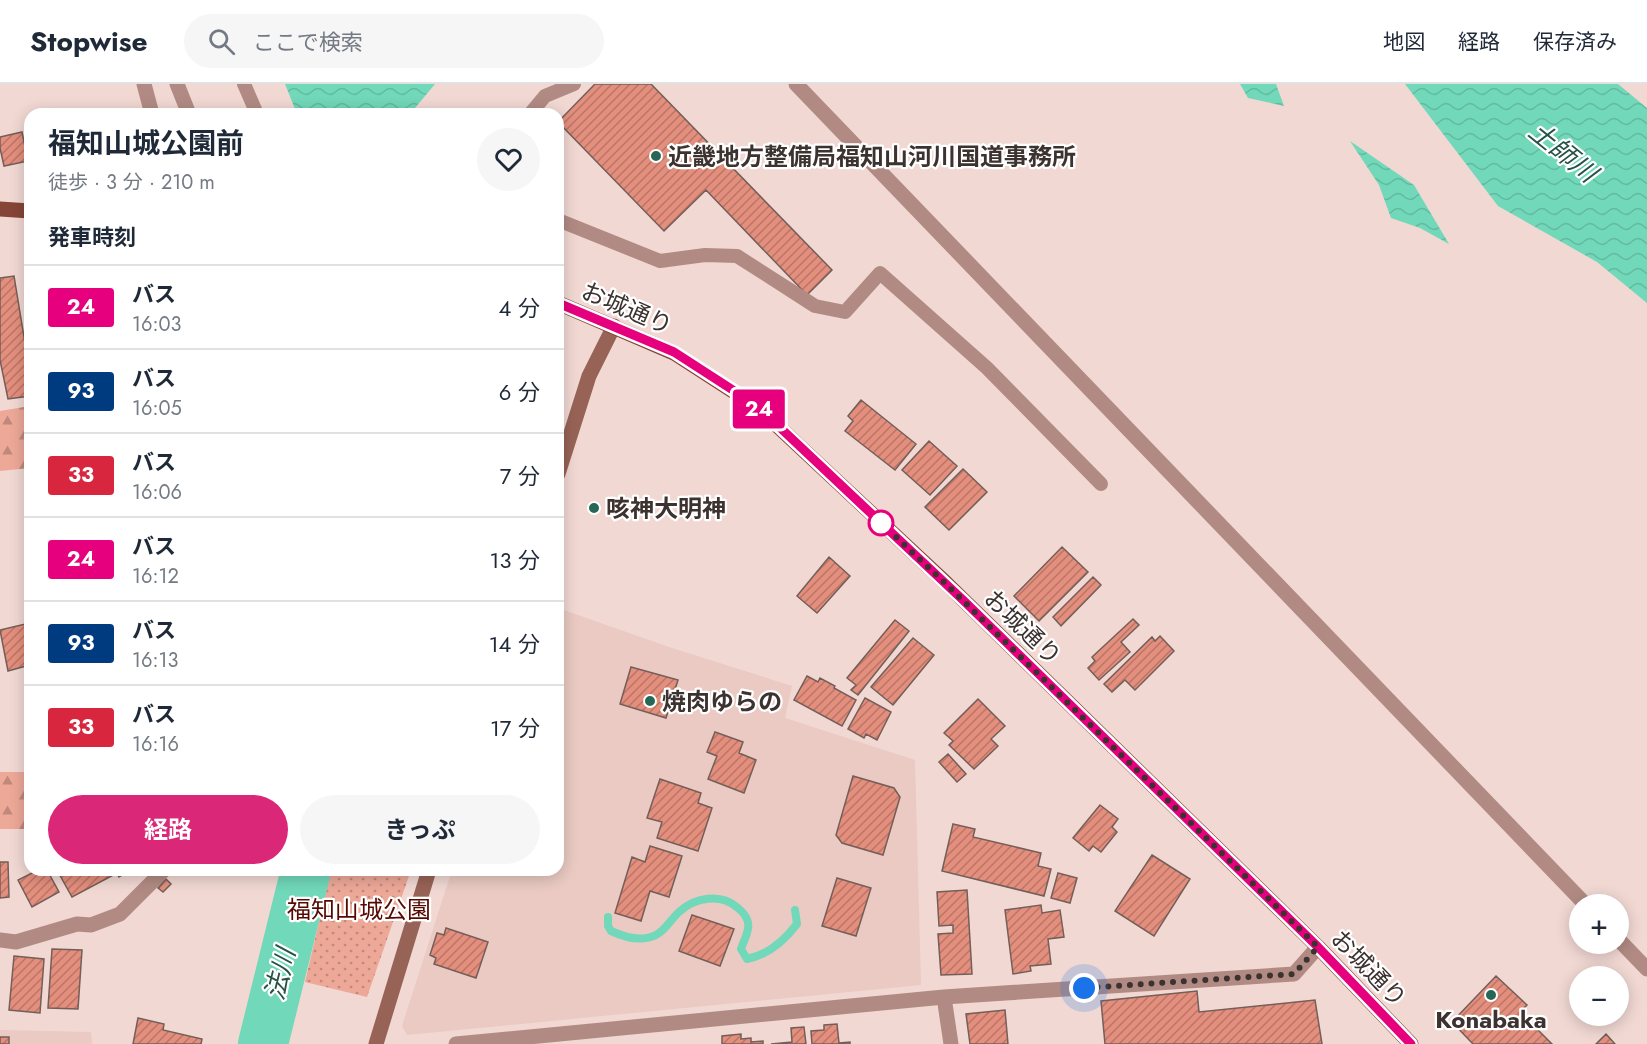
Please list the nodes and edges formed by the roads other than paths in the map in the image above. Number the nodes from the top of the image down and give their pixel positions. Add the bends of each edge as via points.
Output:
1 (144, 84) edge
2 (177, 84) edge
3 (244, 84) edge
4 (574, 84) edge
5 (796, 84) edge
6 (150, 108) edge
7 (187, 108) edge
8 (254, 108) edge
9 (535, 108) edge
10 (0, 209) edge
11 (24, 211) edge
12 (564, 222) edge
13 (564, 305) edge
14 (614, 326) junction
15 (564, 456) edge
16 (1101, 484) dead end
17 (158, 876) edge
18 (427, 876) edge
19 (1575, 894) edge
20 (0, 940) edge
21 (1318, 947) junction
22 (1629, 950) edge
23 (1647, 969) edge
24 (944, 997) junction
25 (497, 1042) edge
26 (379, 1044) edge
27 (456, 1044) edge
28 (951, 1044) edge
29 (1411, 1044) edge

1 - 6 street
2 - 7 street
3 - 8 lane
4 - 9 lane via 545,96
5 - 19 street
10 - 11 main road
12 - 16 lane via 660,261 705,255 737,256 814,306 845,312 880,273 987,368
13 - 14 main road, お城通り
14 - 15 street via 590,376
14 - 21 main road, お城通り via 674,352 756,405 946,584
17 - 20 street via 120,914 91,925 76,924 16,942
18 - 26 street
21 - 24 street via 1294,974
21 - 29 main road, お城通り
22 - 23 street
24 - 25 street
24 - 28 street
25 - 27 street

